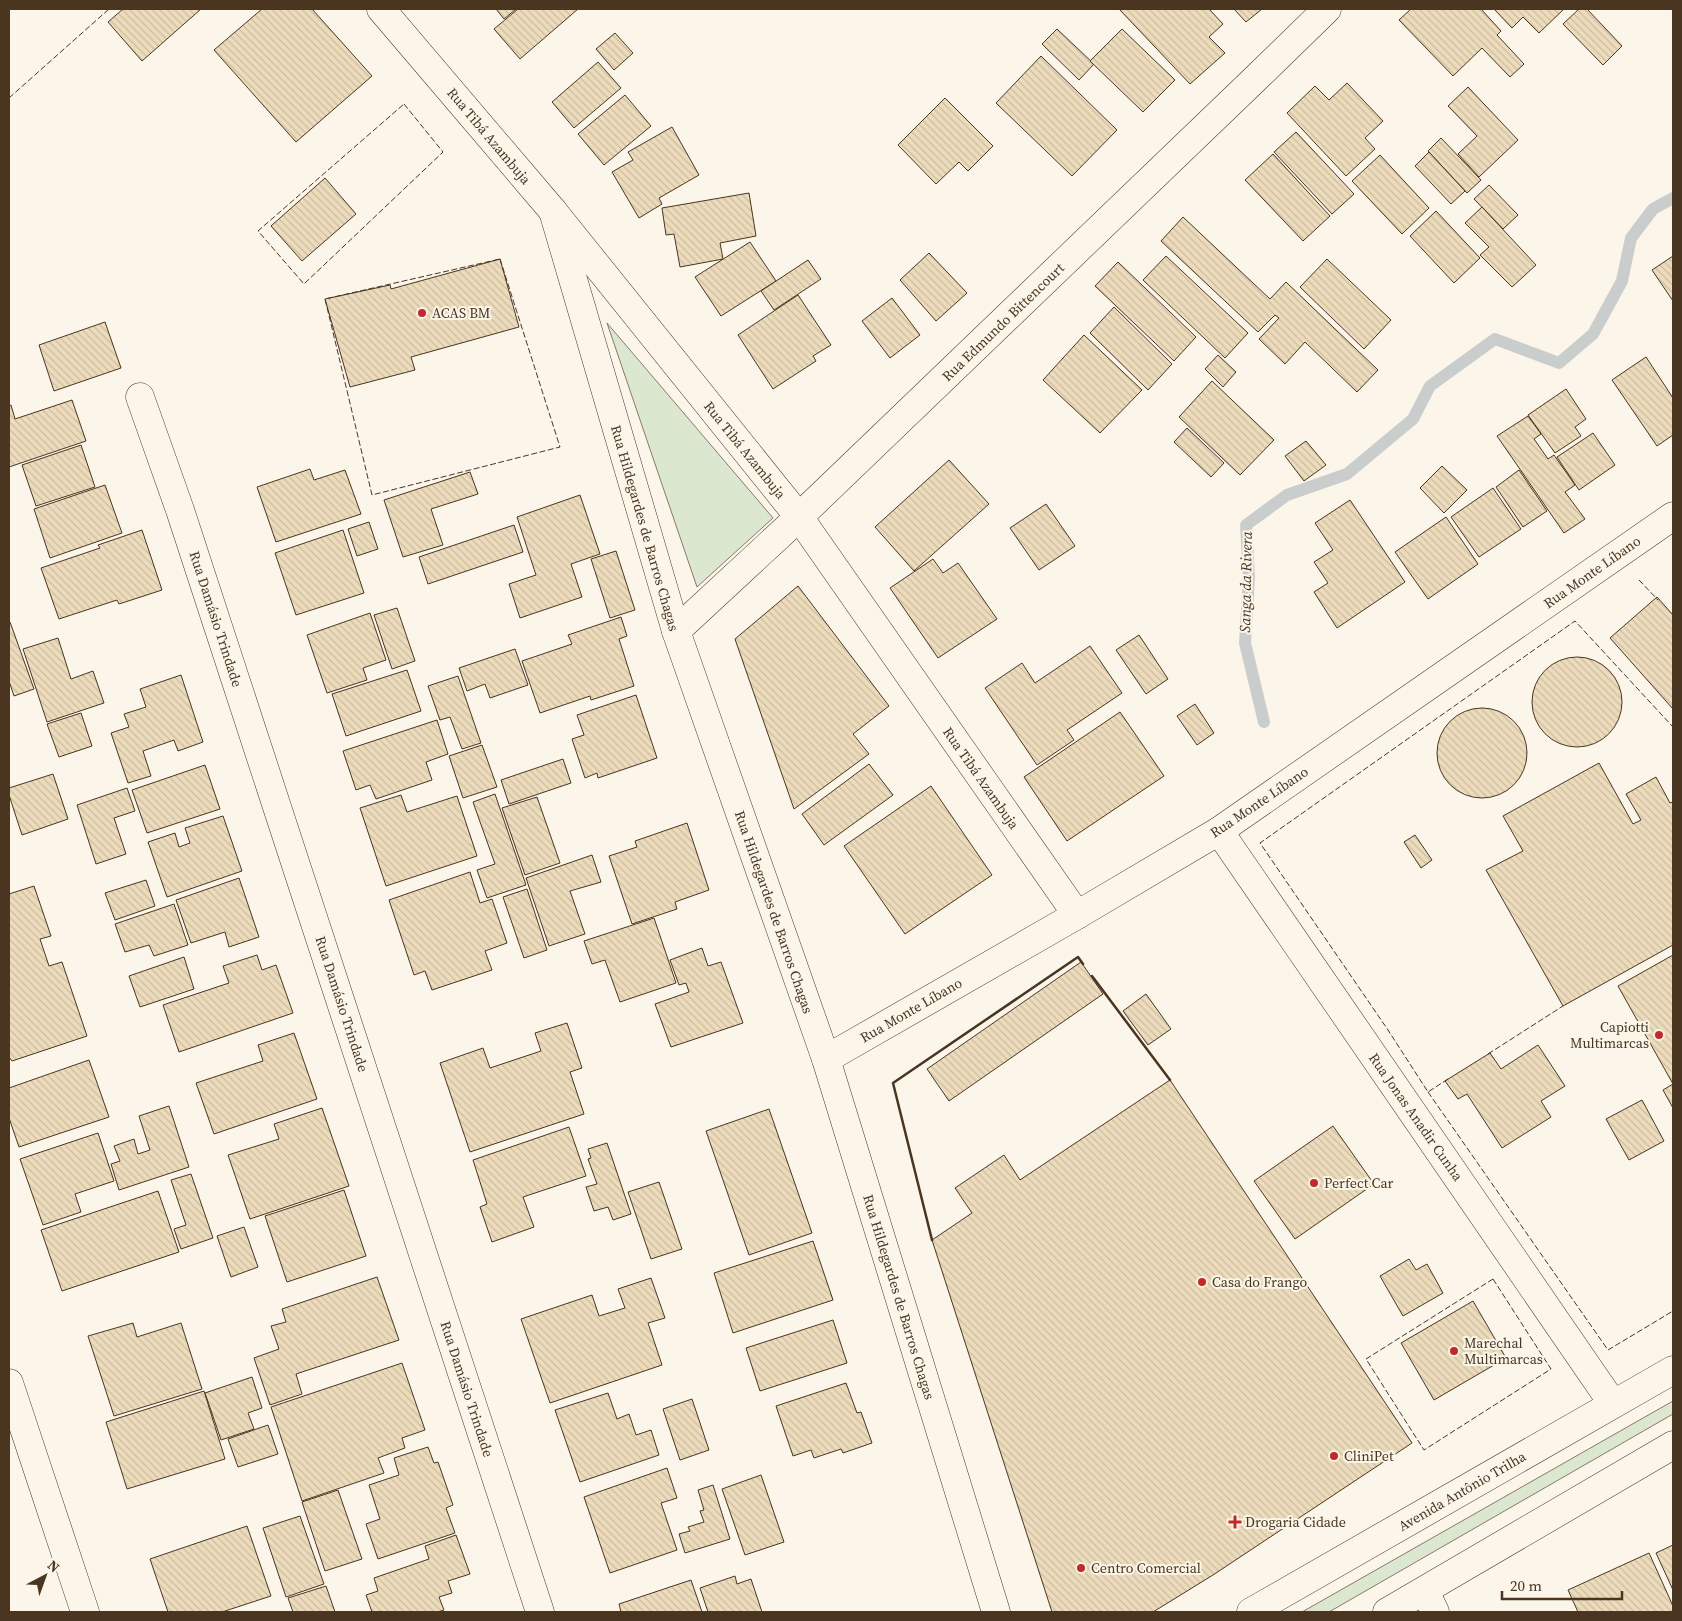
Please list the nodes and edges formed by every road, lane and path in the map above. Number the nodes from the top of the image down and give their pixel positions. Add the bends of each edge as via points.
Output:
1 (381, 9) edge
2 (1327, 9) edge
3 (553, 211) junction
4 (140, 397) dead end
5 (1673, 516) edge
6 (799, 517) junction
7 (676, 631) junction
8 (1218, 831) junction
9 (1077, 915) junction
10 (826, 1059) junction
11 (1673, 1370) edge
12 (9, 1383) edge
13 (1613, 1404) junction
14 (1673, 1446) edge
15 (1430, 1601) edge
16 (85, 1612) edge
17 (540, 1612) edge
18 (996, 1612) edge
19 (1251, 1612) edge
20 (1387, 1612) edge

1 - 3 street, Rua Tibá Azambuja
2 - 6 street, Rua Edmundo Bittencourt
3 - 6 street, Rua Tibá Azambuja
3 - 7 street, Rua Hildegardes de Barros Chagas
4 - 17 street, Rua Damásio Trindade via 180,510
5 - 8 street, Rua Monte Líbano
6 - 7 street, Rua Edmundo Bittencourt
6 - 9 street, Rua Tibá Azambuja
7 - 10 street, Rua Hildegardes de Barros Chagas
8 - 9 street, Rua Monte Líbano
8 - 13 street, Rua Jonas Anadir Cunha
9 - 10 street, Rua Monte Líbano
10 - 18 street, Rua Hildegardes de Barros Chagas
11 - 13 street, Avenida Antônio Trilha
12 - 16 street
13 - 19 street, Avenida Antônio Trilha
14 - 15 street
15 - 20 street

